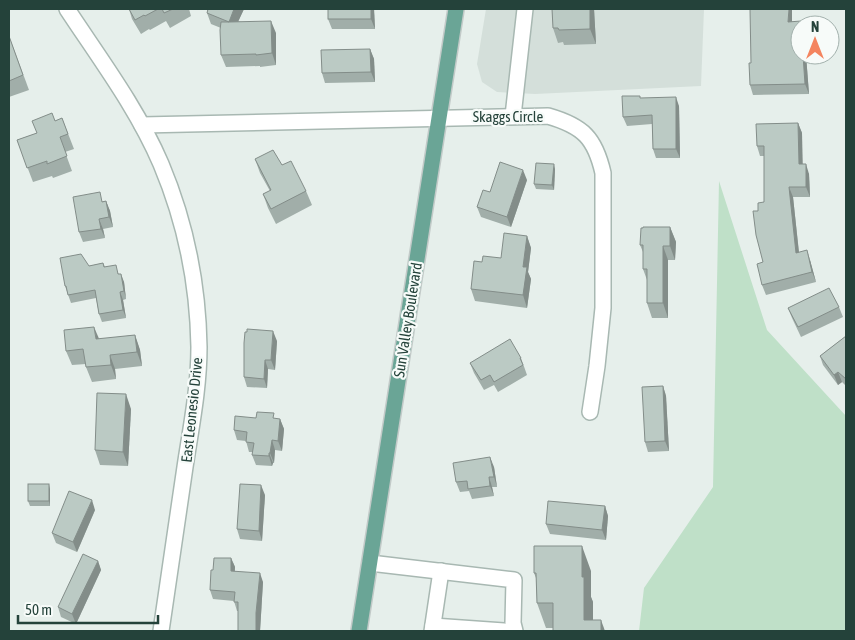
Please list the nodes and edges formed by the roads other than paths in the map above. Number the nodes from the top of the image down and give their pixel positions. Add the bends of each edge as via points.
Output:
1 (67, 9) edge
2 (456, 9) edge
3 (525, 9) edge
4 (513, 116) junction
5 (439, 118) junction
6 (142, 125) junction
7 (590, 412) dead end
8 (370, 563) junction
9 (441, 571) junction
10 (433, 628) edge
11 (161, 631) edge
12 (359, 631) edge
13 (504, 631) edge
14 (515, 631) edge

1 - 6 street, East Leonesio Drive
2 - 5 main road, Sun Valley Boulevard
3 - 4 street
4 - 5 street, Skaggs Circle
4 - 7 street, Skaggs Circle via 548,116 564,120 590,140 599,156 603,174 603,308
5 - 6 street, Skaggs Circle
5 - 8 main road, Sun Valley Boulevard
6 - 11 street, East Leonesio Drive via 178,209 189,253 199,348 197,390
8 - 9 street
8 - 12 main road, Sun Valley Boulevard
9 - 10 street
9 - 14 street via 514,580
10 - 13 street

